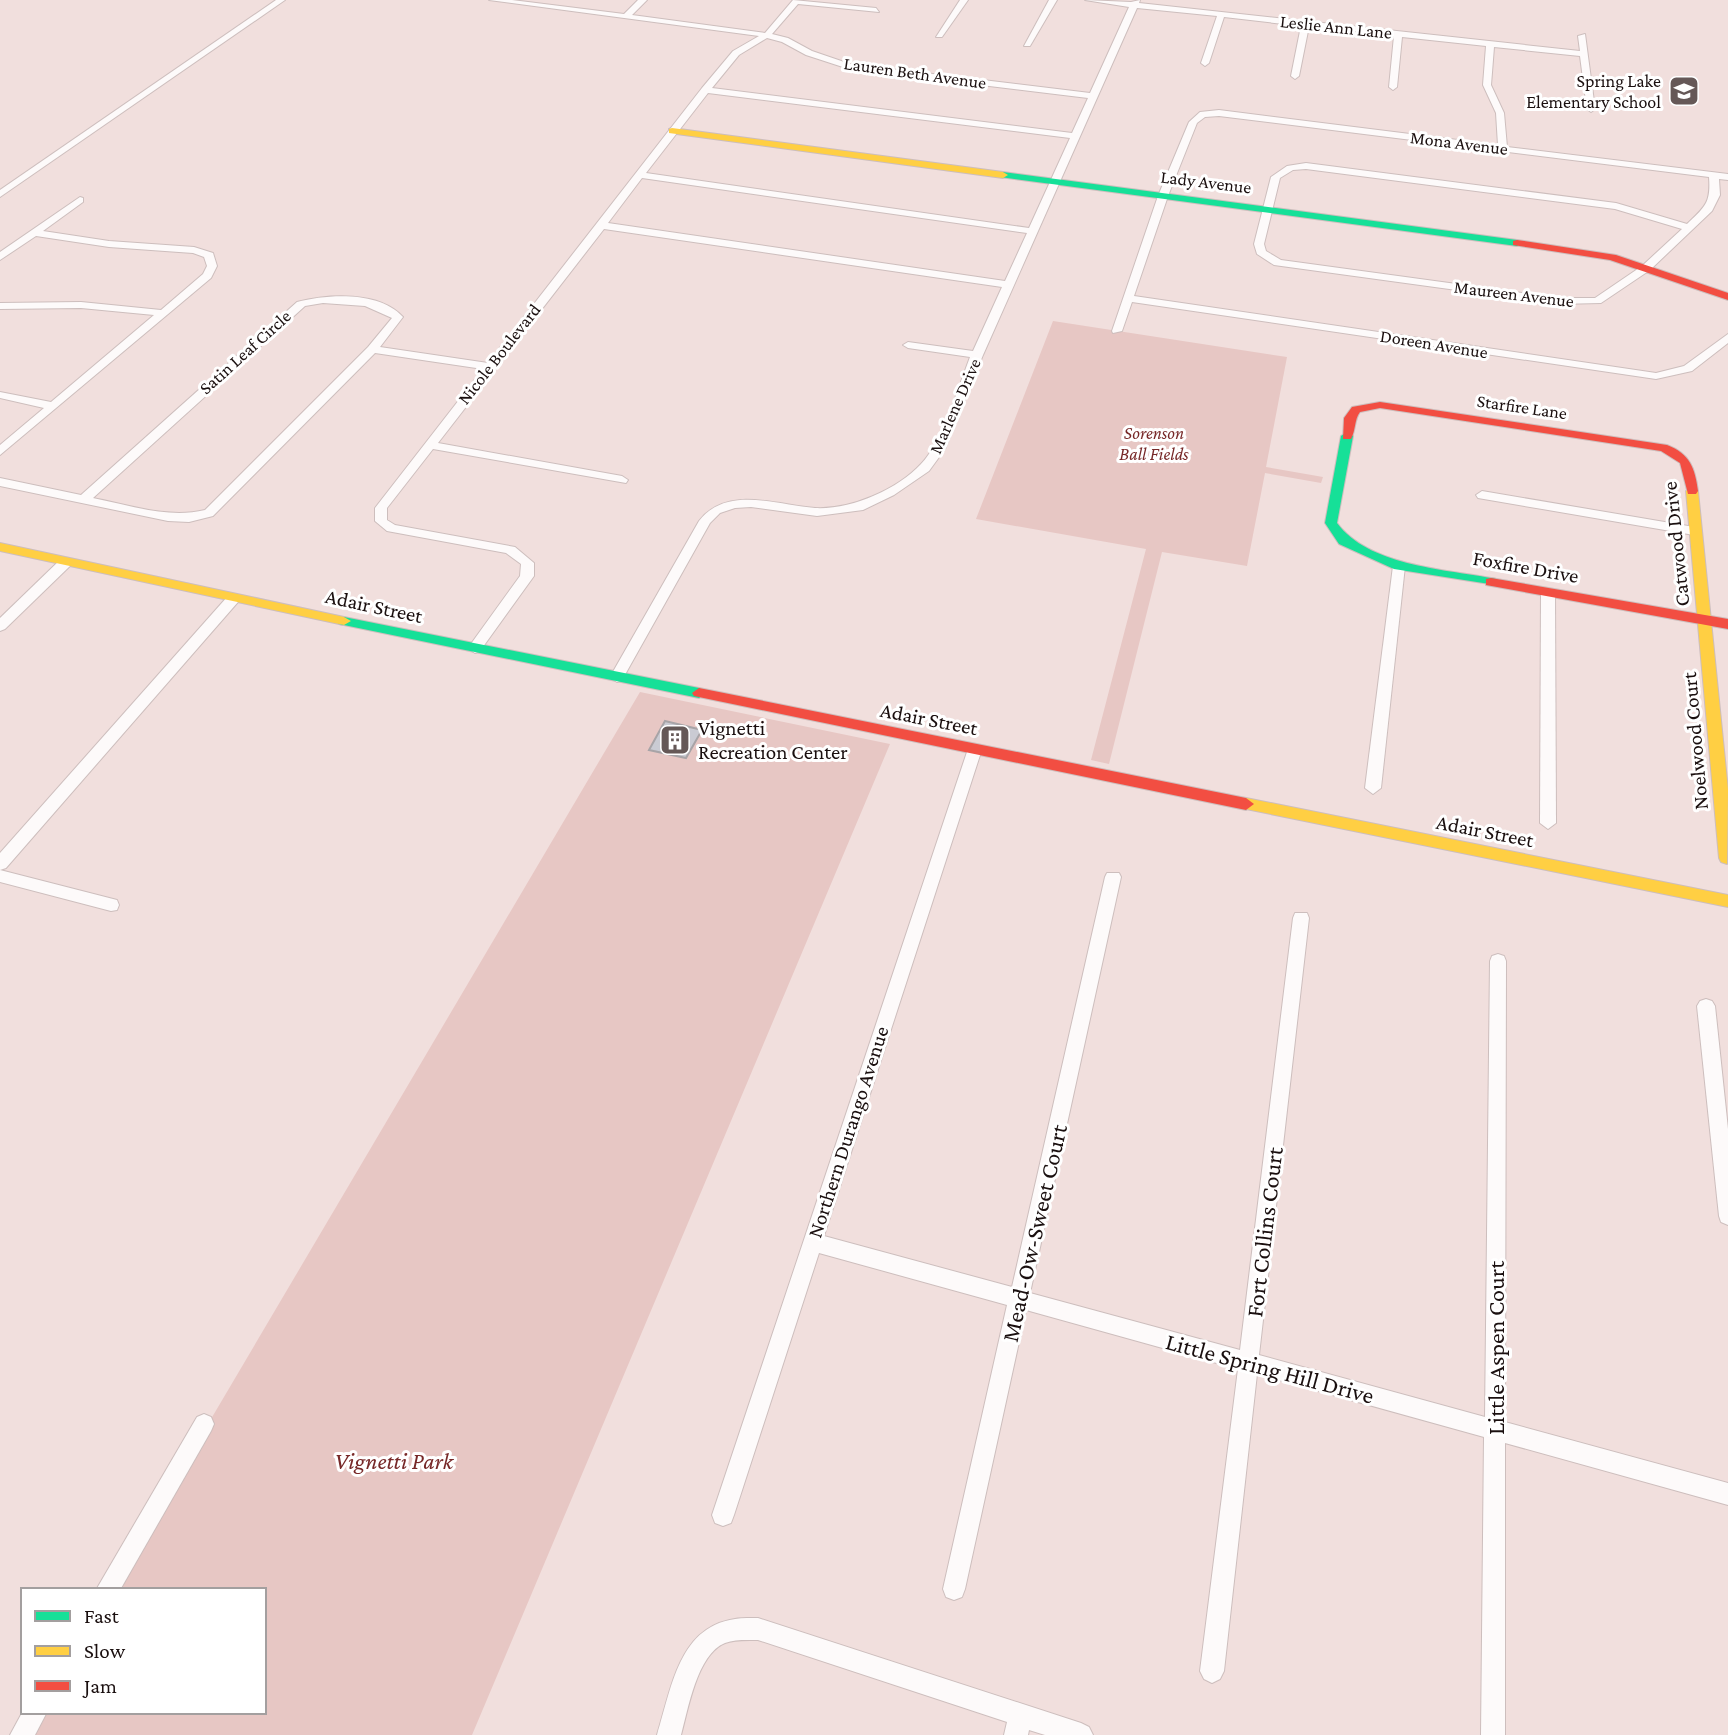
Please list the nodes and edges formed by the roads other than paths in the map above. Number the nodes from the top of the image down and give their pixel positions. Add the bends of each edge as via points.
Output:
1 (281, 0) edge
2 (493, 0) edge
3 (643, 0) edge
4 (964, 0) edge
5 (1053, 0) edge
6 (1089, 0) edge
7 (796, 1) edge
8 (1135, 2) edge
9 (876, 10) dead end
10 (1221, 15) junction
11 (626, 16) junction
12 (1306, 23) junction
13 (1398, 34) junction
14 (767, 35) junction
15 (939, 35) dead end
16 (1582, 36) dead end
17 (1027, 44) dead end
18 (1490, 44) junction
19 (1584, 54) junction
20 (1205, 63) dead end
21 (1294, 76) dead end
22 (1393, 87) dead end
23 (705, 90) junction
24 (1092, 96) junction
25 (1591, 109) dead end
26 (672, 131) junction
27 (1075, 136) junction
28 (1503, 148) junction
29 (1714, 174) junction
30 (639, 176) junction
31 (1728, 177) edge
32 (1055, 181) junction
33 (0, 194) edge
34 (1163, 196) junction
35 (80, 200) dead end
36 (1268, 209) junction
37 (600, 225) junction
38 (1689, 228) junction
39 (1032, 231) junction
40 (34, 233) junction
41 (0, 257) edge
42 (1646, 268) junction
43 (1009, 285) junction
44 (1728, 297) edge
45 (1129, 298) junction
46 (0, 306) edge
47 (163, 313) junction
48 (1118, 331) dead end
49 (1728, 337) edge
50 (908, 345) dead end
51 (372, 349) junction
52 (977, 355) junction
53 (489, 367) junction
54 (0, 395) edge
55 (53, 406) junction
56 (428, 445) junction
57 (0, 451) edge
58 (1689, 463) joint
59 (622, 480) dead end
60 (0, 482) edge
61 (1482, 495) dead end
62 (84, 499) junction
63 (1331, 523) joint
64 (1695, 531) junction
65 (0, 547) edge
66 (66, 562) junction
67 (1399, 566) junction
68 (1548, 592) junction
69 (233, 599) junction
70 (1705, 620) junction
71 (1728, 624) edge
72 (0, 626) edge
73 (475, 648) junction
74 (617, 677) junction
75 (975, 749) junction
76 (1373, 788) dead end
77 (1548, 822) dead end
78 (1727, 858) edge
79 (0, 864) edge
80 (0, 876) edge
81 (1113, 877) dead end
82 (1728, 901) edge
83 (111, 905) dead end
84 (1301, 918) dead end
85 (1498, 961) dead end
86 (1706, 1006) dead end
87 (1728, 1216) edge
88 (812, 1242) junction
89 (1019, 1299) junction
90 (1248, 1362) junction
91 (204, 1424) dead end
92 (1495, 1430) junction
93 (1728, 1494) edge
94 (723, 1515) dead end
95 (108, 1588) edge
96 (954, 1589) dead end
97 (1212, 1671) dead end
98 (34, 1714) edge
99 (1018, 1725) edge
100 (22, 1735) edge
101 (669, 1735) edge
102 (1081, 1735) edge
103 (1493, 1735) edge

1 - 33 street
2 - 11 street, Lauren Beth Avenue
3 - 11 street
4 - 15 street
5 - 17 street
6 - 8 street, Leslie Ann Lane
7 - 9 street
7 - 14 street, Nicole Boulevard
8 - 10 street, Leslie Ann Lane
8 - 24 street, Marlene Drive
10 - 12 street, Leslie Ann Lane
10 - 20 street
11 - 14 street, Lauren Beth Avenue
12 - 13 street, Leslie Ann Lane
12 - 21 street
13 - 18 street, Leslie Ann Lane
13 - 22 street
14 - 23 street, Nicole Boulevard via 736,53
14 - 24 street, Lauren Beth Avenue via 849,66
16 - 19 street
18 - 19 street, Leslie Ann Lane
18 - 28 street via 1486,85 1500,113
19 - 25 street
23 - 26 street, Nicole Boulevard
23 - 27 street
24 - 27 street, Marlene Drive
26 - 30 street, Nicole Boulevard
26 - 32 street, Lady Avenue
27 - 32 street, Marlene Drive
28 - 29 street, Mona Avenue
28 - 34 street, Mona Avenue via 1203,114 1193,122
29 - 31 street, Mona Avenue
29 - 38 street, Maureen Avenue via 1715,195 1709,209
30 - 37 street, Nicole Boulevard
30 - 39 street
32 - 34 street, Lady Avenue
32 - 39 street, Marlene Drive
34 - 36 street, Lady Avenue
34 - 45 street
35 - 40 street
36 - 38 street via 1276,177 1290,168 1306,166 1616,206
36 - 42 street, Lady Avenue via 1566,249
36 - 42 street, Maureen Avenue via 1259,244 1268,258 1278,263 1582,303 1611,295
37 - 43 street
37 - 53 street, Nicole Boulevard
38 - 42 street, Maureen Avenue
39 - 43 street, Marlene Drive
40 - 41 street
40 - 47 street via 194,250 209,256 212,265 207,276
42 - 44 street, Lady Avenue
43 - 52 street, Marlene Drive
45 - 48 street
45 - 49 street, Doreen Avenue via 1656,376 1692,368
46 - 47 street via 81,305
47 - 55 street
50 - 52 street
51 - 53 street
51 - 62 street, Satin Leaf Circle via 209,513 168,517
51 - 62 street, Satin Leaf Circle via 398,317 391,309 333,299 301,304
52 - 74 street, Marlene Drive via 939,449 925,468 890,492 863,506 817,512 751,503 716,510 705,521
53 - 56 street, Nicole Boulevard
54 - 55 street
55 - 57 street
56 - 59 street
56 - 73 street, Nicole Boulevard via 381,508 381,522 391,528 510,550 528,563 527,576
58 - 63 street, Starfire Lane via 1679,453 1663,448 1380,405 1356,409 1350,418
58 - 64 street, Catwood Drive
60 - 62 street
61 - 64 street
63 - 67 street, Foxfire Drive via 1344,541
64 - 70 street, Catwood Drive
65 - 66 street, Adair Street
66 - 69 street, Adair Street
66 - 72 street
67 - 68 street, Foxfire Drive
67 - 76 street
68 - 70 street, Foxfire Drive
68 - 77 street
69 - 73 street, Adair Street
69 - 79 street
70 - 71 street, Foxfire Drive
70 - 78 street, Noelwood Court
73 - 74 street, Adair Street
74 - 75 street, Adair Street
75 - 82 street, Adair Street
75 - 88 street, Northern Durango Avenue
80 - 83 street
81 - 89 street, Mead-Ow-Sweet Court
84 - 90 street, Fort Collins Court
85 - 92 street, Little Aspen Court
86 - 87 street
88 - 89 street, Little Spring Hill Drive
88 - 94 street, Northern Durango Avenue
89 - 90 street, Little Spring Hill Drive
89 - 96 street, Mead-Ow-Sweet Court
90 - 92 street, Little Spring Hill Drive
90 - 97 street, Fort Collins Court
91 - 95 street
92 - 93 street, Little Spring Hill Drive
92 - 103 street, Little Aspen Court
98 - 100 street
99 - 101 street via 758,1629 734,1629 716,1634 701,1651
99 - 102 street

